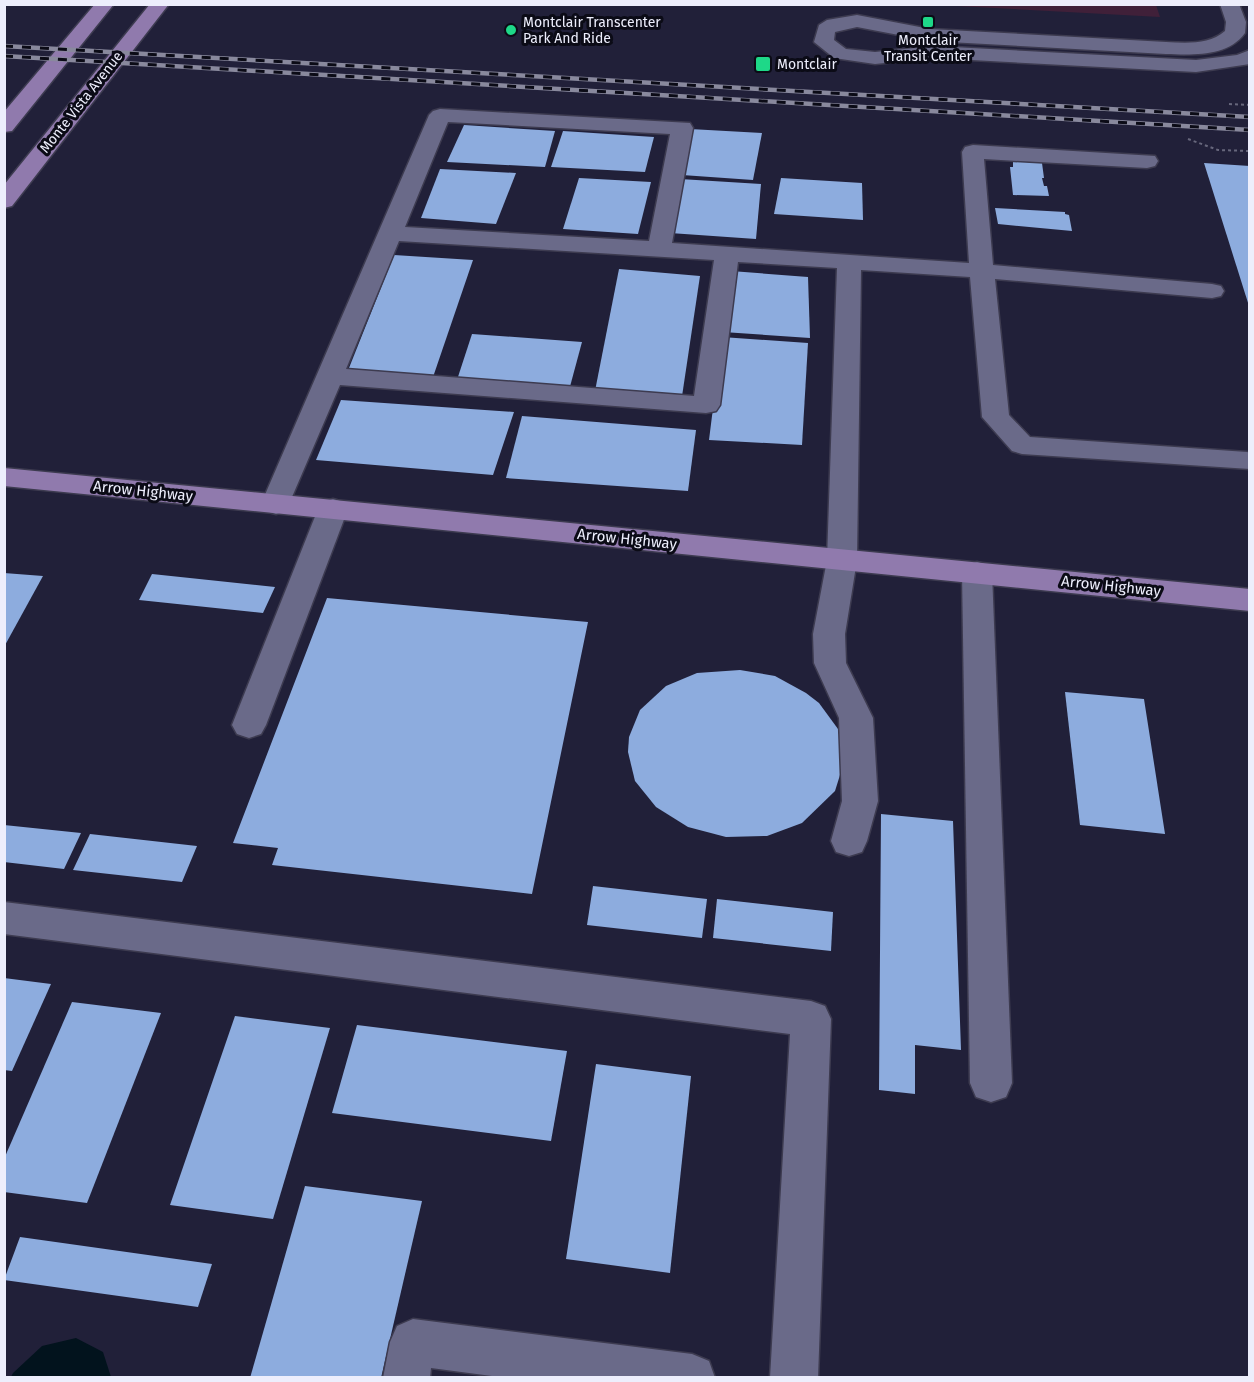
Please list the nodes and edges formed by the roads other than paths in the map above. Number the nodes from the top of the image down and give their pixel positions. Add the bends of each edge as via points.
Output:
1 (105, 4) edge
2 (160, 4) edge
3 (1229, 4) edge
4 (1250, 56) edge
5 (4, 126) edge
6 (1147, 161) dead end
7 (4, 201) edge
8 (389, 233) junction
9 (659, 249) junction
10 (727, 253) junction
11 (849, 262) junction
12 (982, 272) junction
13 (1212, 291) dead end
14 (330, 376) junction
15 (1247, 461) dead end
16 (4, 477) edge
17 (276, 504) junction
18 (333, 509) junction
19 (842, 560) junction
20 (977, 573) junction
21 (1250, 600) edge
22 (249, 725) dead end
23 (849, 841) dead end
24 (4, 918) edge
25 (991, 1083) dead end
26 (406, 1377) edge
27 (692, 1377) edge
28 (794, 1377) edge

1 - 5 main road
2 - 7 main road, Monte Vista Avenue
3 - 4 lane via 1236,22 1235,33 1204,47 930,35 857,21 826,28 824,42 841,54 875,58 934,52 1196,66
6 - 12 lane via 973,152
8 - 9 lane
8 - 9 lane via 440,115 681,128
8 - 14 lane
9 - 10 lane
10 - 11 lane
10 - 14 lane via 706,405
11 - 12 lane
11 - 19 lane
12 - 13 lane
12 - 15 lane via 996,417 1022,445
14 - 17 lane
16 - 17 main road, Arrow Highway
17 - 18 main road, Arrow Highway
18 - 19 main road, Arrow Highway
18 - 22 lane
19 - 20 main road, Arrow Highway
19 - 23 lane via 829,634 830,663 856,718 860,801
20 - 21 main road, Arrow Highway
20 - 25 lane
24 - 28 lane via 811,1019
26 - 27 lane via 413,1342

